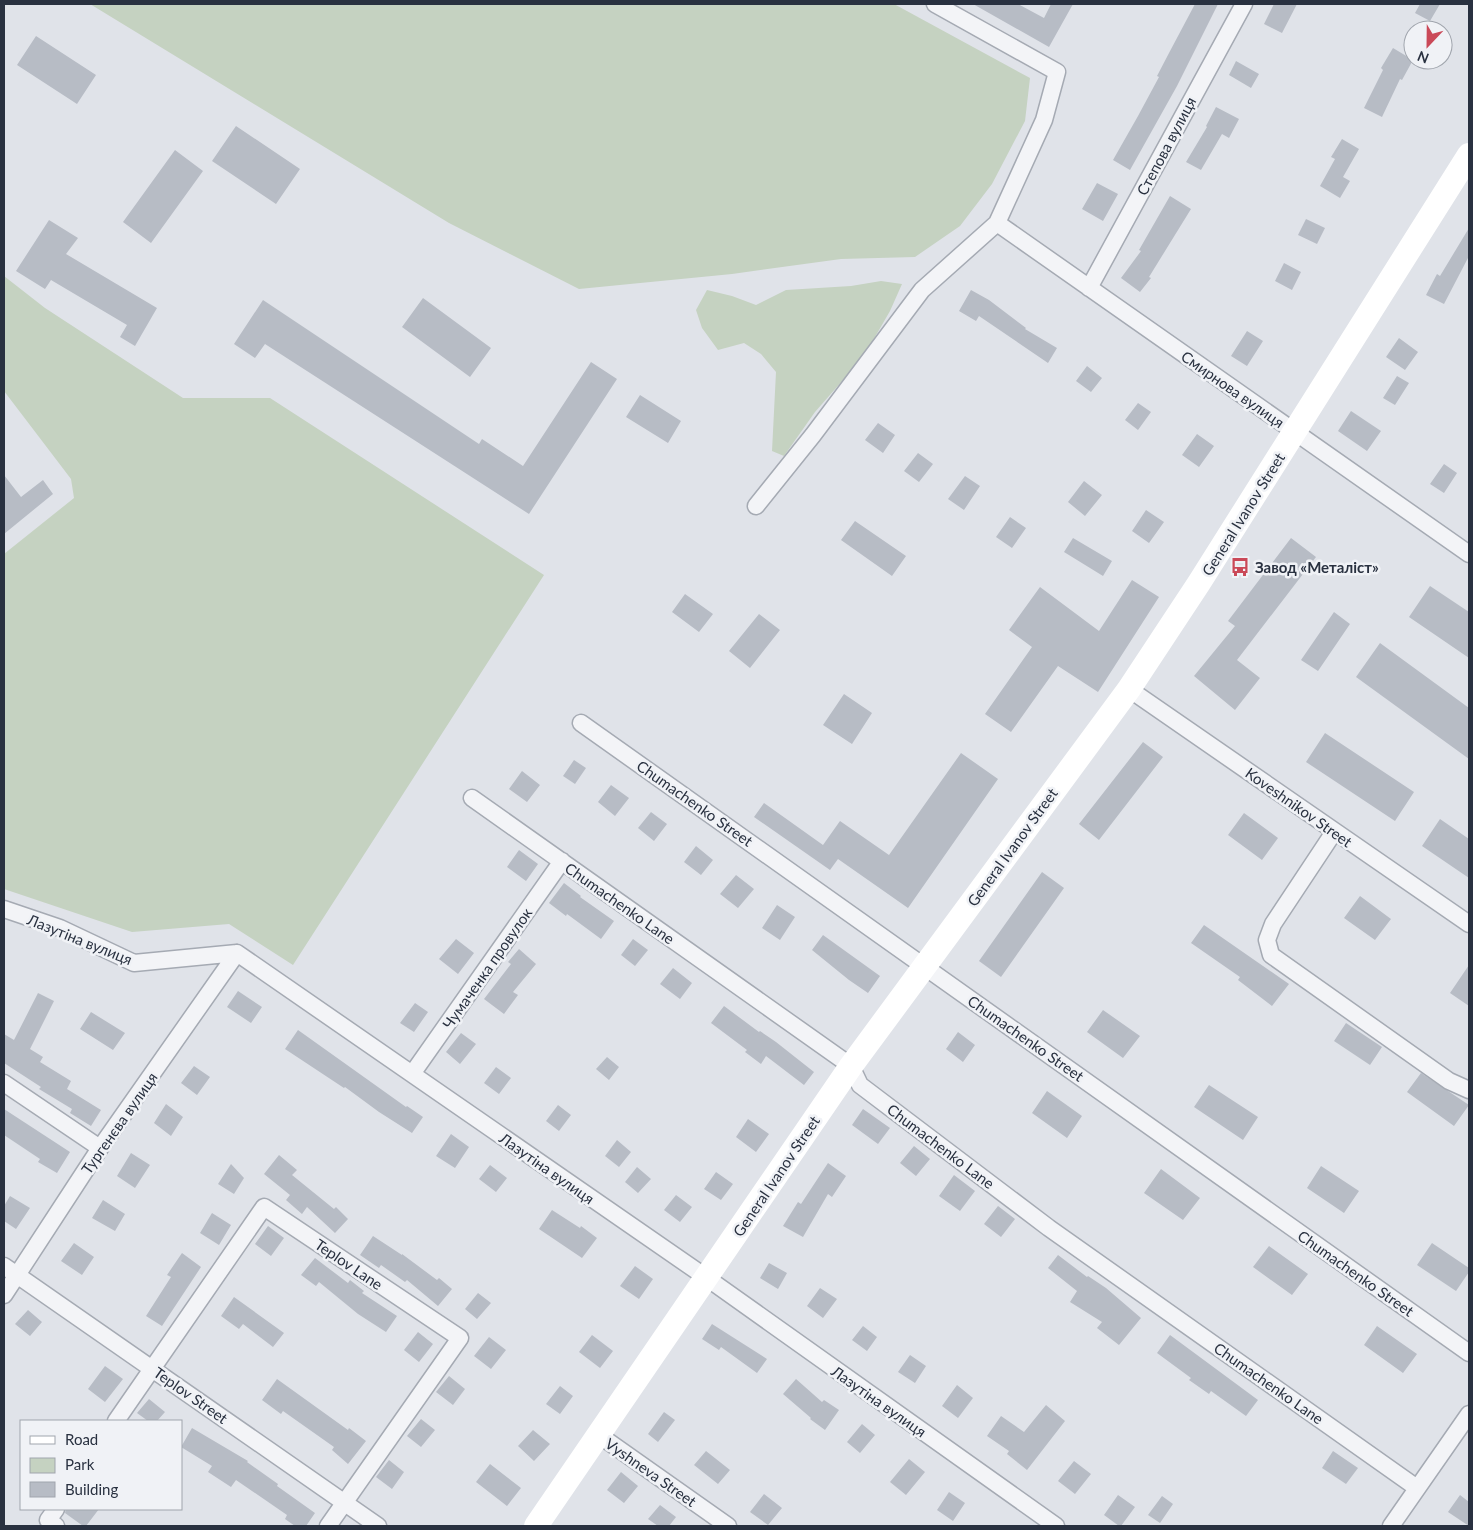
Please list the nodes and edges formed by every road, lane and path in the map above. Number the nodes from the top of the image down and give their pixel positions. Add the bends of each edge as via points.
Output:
1 (935, 4) edge
2 (1244, 4) edge
3 (1469, 155) edge
4 (997, 223) junction
5 (1089, 288) junction
6 (1295, 432) junction
7 (756, 506) dead end
8 (1469, 554) edge
9 (1129, 689) junction
10 (581, 723) dead end
11 (472, 798) dead end
12 (1334, 832) junction
13 (562, 861) junction
14 (4, 910) edge
15 (1469, 924) edge
16 (237, 953) junction
17 (924, 966) junction
18 (851, 1066) junction
19 (412, 1074) junction
20 (4, 1083) edge
21 (1469, 1090) edge
22 (100, 1148) junction
23 (11, 1270) edge
24 (707, 1278) junction
25 (4, 1294) edge
26 (1469, 1354) edge
27 (152, 1368) junction
28 (1469, 1414) edge
29 (117, 1420) edge
30 (599, 1435) junction
31 (1417, 1488) junction
32 (345, 1502) junction
33 (55, 1510) edge
34 (56, 1526) edge
35 (328, 1526) edge
36 (378, 1526) edge
37 (536, 1526) edge
38 (728, 1526) edge
39 (1056, 1526) edge
40 (1390, 1526) edge

1 - 4 street via 1056,72 1044,120
2 - 5 street, Степова вулиця
3 - 6 street, General Ivanov Street
4 - 5 street, Смирнова вулиця
4 - 7 street via 922,290
5 - 6 street, Смирнова вулиця
6 - 8 street, Смирнова вулиця
6 - 9 street, General Ivanov Street
9 - 12 street, Koveshnikov Street
9 - 17 street, General Ivanov Street
10 - 17 street, Chumachenko Street
11 - 13 street, Chumachenko Lane
12 - 15 street, Koveshnikov Street
12 - 21 street via 1273,924 1267,940 1271,955 1450,1081
13 - 18 street, Chumachenko Lane
13 - 19 street, Чумаченка провулок
14 - 16 street, Лазутіна вулиця via 60,928 134,963
16 - 19 street, Лазутіна вулиця
16 - 22 street, Тургенєва вулиця
17 - 18 street, General Ivanov Street
17 - 26 street, Chumachenko Street
18 - 24 street, General Ivanov Street
18 - 31 street, Chumachenko Lane via 860,1085 1049,1228
19 - 24 street, Лазутіна вулиця
20 - 22 street
22 - 23 street, Тургенєва вулиця
23 - 25 street, Тургенєва вулиця
23 - 27 street, Teplov Street
24 - 30 street, General Ivanov Street
24 - 39 street, Лазутіна вулиця
27 - 29 street, Teplov Lane
27 - 32 street, Teplov Street
27 - 32 street, Teplov Lane via 264,1207 460,1338
28 - 31 street
30 - 37 street, General Ivanov Street
30 - 38 street, Vyshneva Street
31 - 40 street
32 - 35 street, Teplov Lane
32 - 36 street, Teplov Street
33 - 34 street via 48,1520

